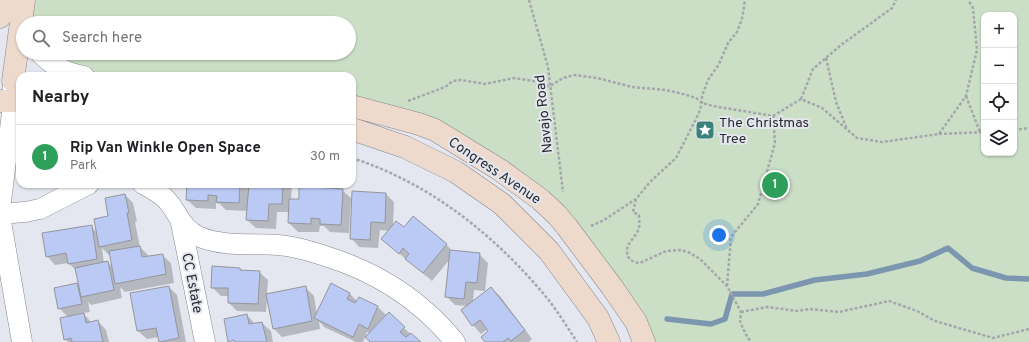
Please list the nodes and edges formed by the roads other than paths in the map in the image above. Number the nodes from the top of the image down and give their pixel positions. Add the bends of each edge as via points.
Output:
1 (10, 0) edge
2 (24, 0) edge
3 (23, 16) edge
4 (0, 17) edge
5 (16, 60) edge
6 (48, 60) edge
7 (68, 72) edge
8 (11, 91) edge
9 (356, 107) edge
10 (356, 130) edge
11 (81, 188) edge
12 (151, 188) edge
13 (0, 209) edge
14 (0, 215) edge
15 (181, 223) junction
16 (22, 342) edge
17 (205, 342) edge
18 (455, 342) edge
19 (609, 342) edge
20 (644, 342) edge

1 - 4 street
2 - 3 street
5 - 8 street
6 - 7 street
8 - 13 street
9 - 20 street, Congress Avenue via 435,130 500,170 541,200 557,215 608,281 636,322
10 - 19 street, Congress Avenue via 405,147 456,172 502,204 549,251 598,318
11 - 14 street via 40,209
12 - 15 street via 170,202
14 - 16 street
15 - 17 street, CC Estate
15 - 18 street via 198,237 217,242 279,245 310,251 365,271 395,287 420,305

